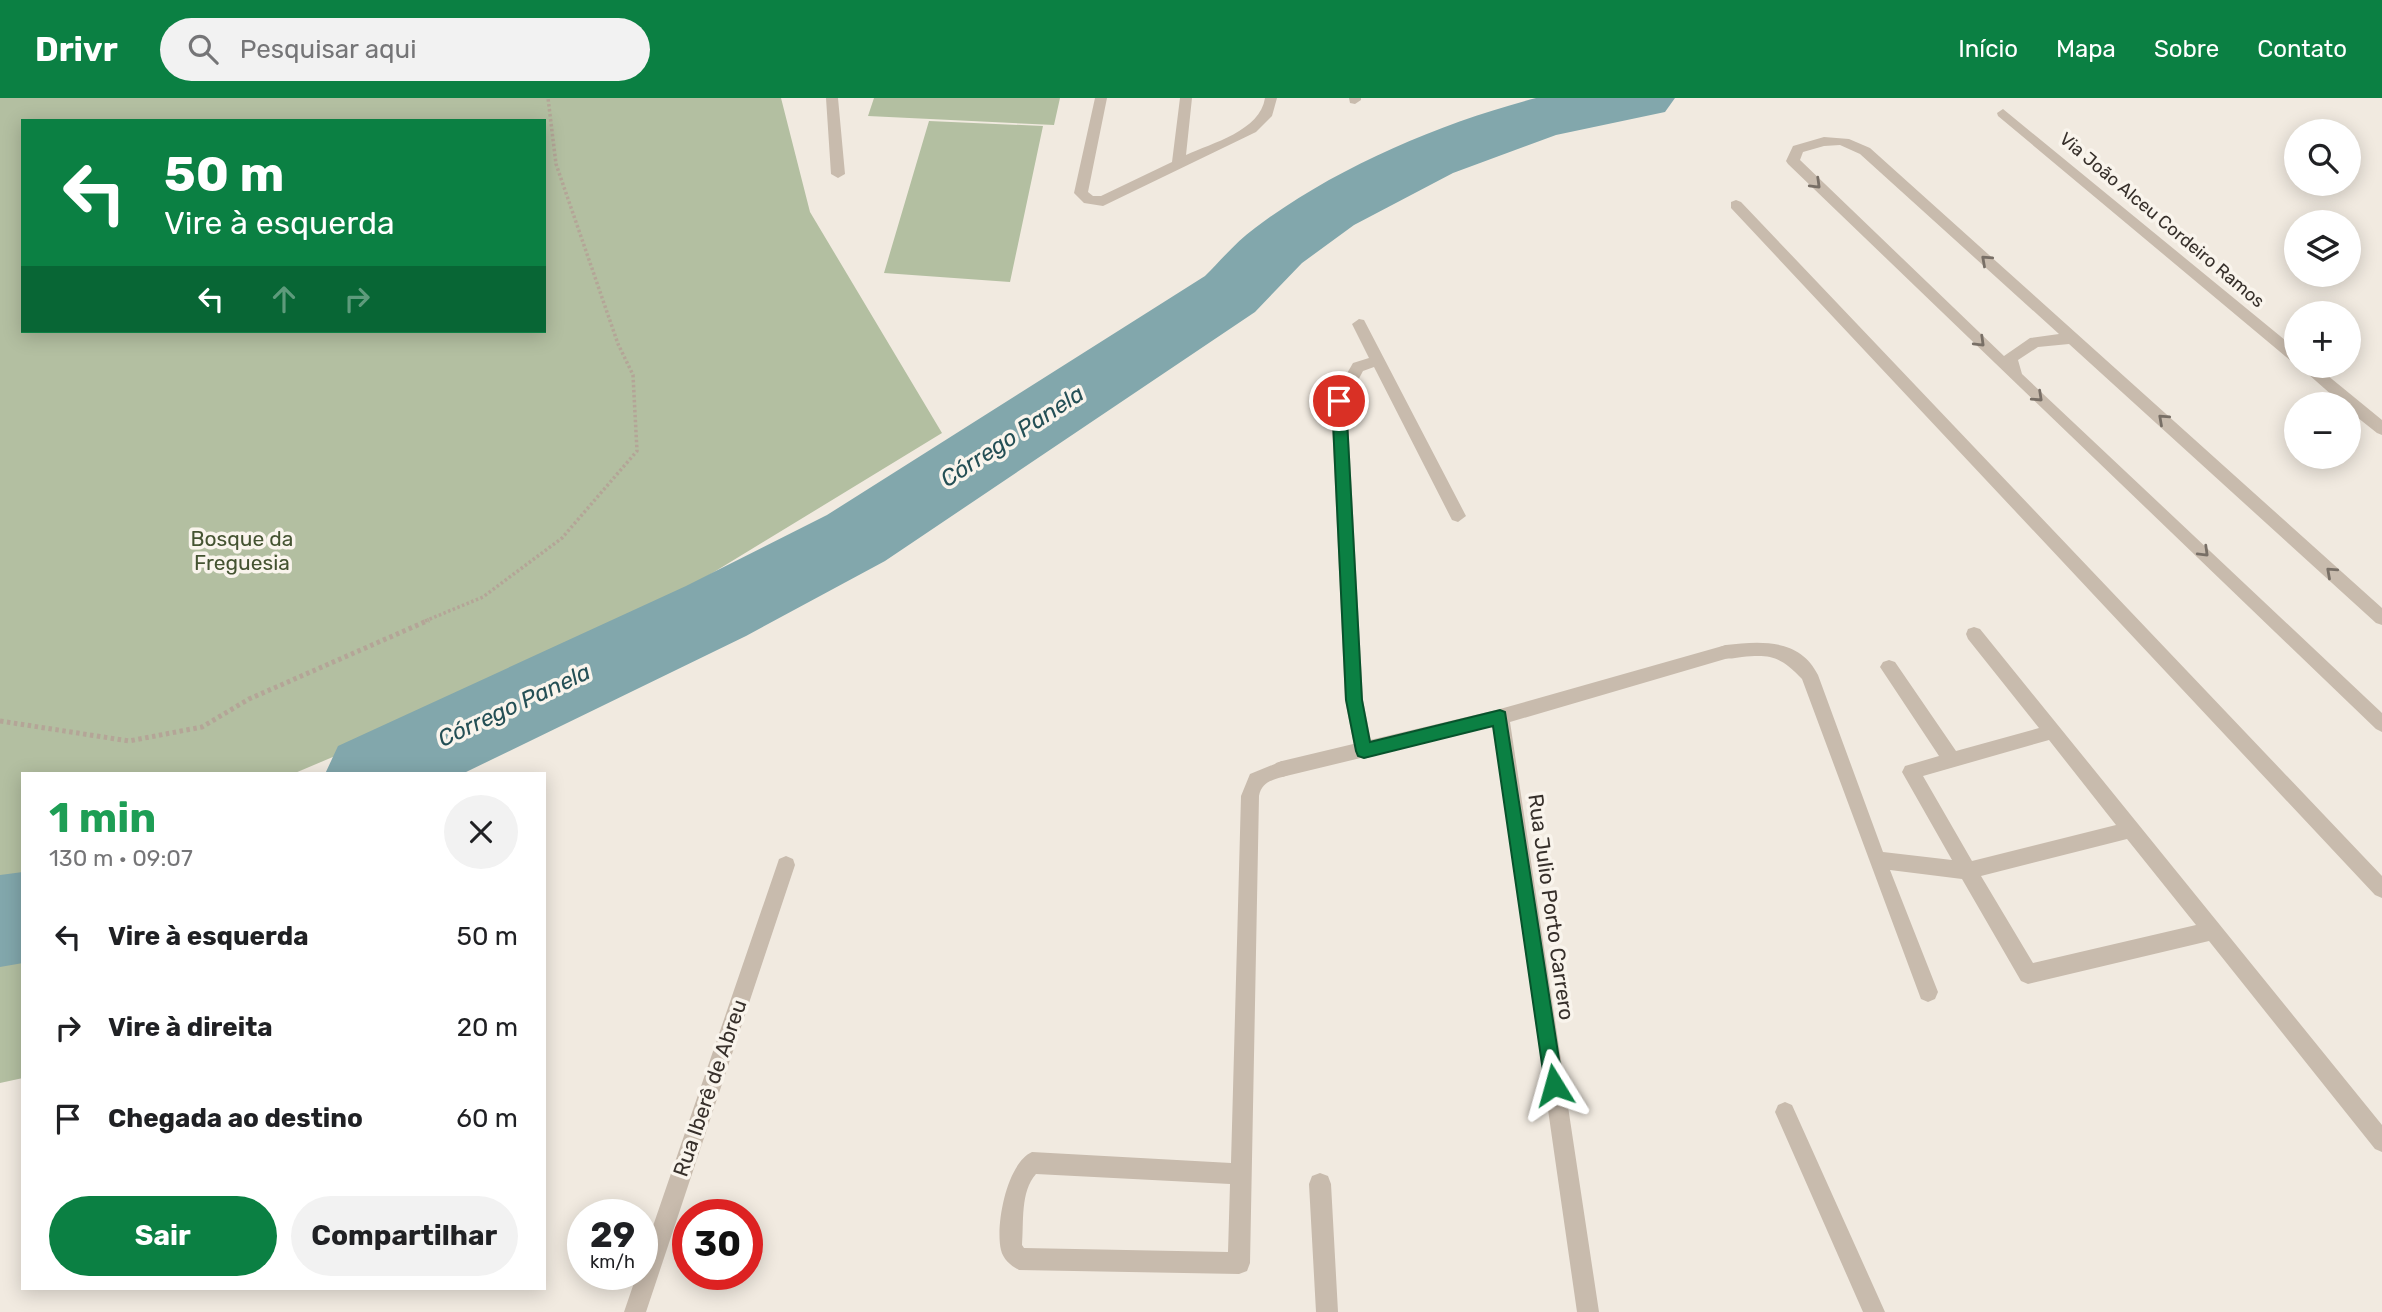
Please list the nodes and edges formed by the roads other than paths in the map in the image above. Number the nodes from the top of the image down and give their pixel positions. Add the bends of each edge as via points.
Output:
1 (832, 98) edge
2 (1101, 98) edge
3 (1186, 98) edge
4 (1270, 98) edge
5 (2003, 113) dead end
6 (1178, 164) junction
7 (838, 174) dead end
8 (1736, 205) dead end
9 (1359, 324) dead end
10 (2074, 338) junction
11 (2284, 347) edge
12 (1379, 360) junction
13 (2015, 376) junction
14 (2320, 378) edge
15 (2382, 429) edge
16 (1458, 516) dead end
17 (2382, 618) edge
18 (1974, 635) dead end
19 (1889, 667) dead end
20 (1500, 717) junction
21 (2382, 724) edge
22 (2050, 732) junction
23 (1364, 751) junction
24 (1952, 761) junction
25 (2129, 830) junction
26 (1877, 860) junction
27 (786, 865) dead end
28 (1968, 871) junction
29 (2382, 890) edge
30 (2212, 931) junction
31 (1928, 992) dead end
32 (1785, 1112) dead end
33 (2382, 1142) edge
34 (1240, 1174) junction
35 (1320, 1184) dead end
36 (635, 1312) edge
37 (1327, 1312) edge
38 (1588, 1312) edge
39 (1874, 1312) edge

1 - 7 street
2 - 6 street via 1081,193 1089,200 1103,201
3 - 6 street
4 - 6 street via 1264,119 1251,129
5 - 11 street, Via João Alceu Cordeiro Ramos
8 - 29 street
9 - 12 street
10 - 13 street via 2035,342 2010,358
10 -> 13 street via 1854,143 1816,141 1798,149 1793,162
17 -> 10 street
12 - 16 street
12 - 23 street via 1358,367 1339,401 1354,700
13 -> 21 street
14 - 15 street
18 - 22 street
19 - 24 street
20 - 23 street
20 - 26 street via 1726,653 1772,647 1792,656 1809,675
20 - 38 street, Rua Julio Porto Carrero
22 - 24 street
22 - 25 street
23 - 34 street via 1258,776 1251,786
24 - 28 street via 1912,772
25 - 28 street
25 - 30 street
26 - 28 street
26 - 31 street
27 - 36 street, Rua Iberê de Abreu
28 - 30 street via 2028,974
30 - 33 street
32 - 39 street
34 - 34 street via 1239,1264 1020,1259 1011,1248 1018,1182 1032,1163
35 - 37 street

